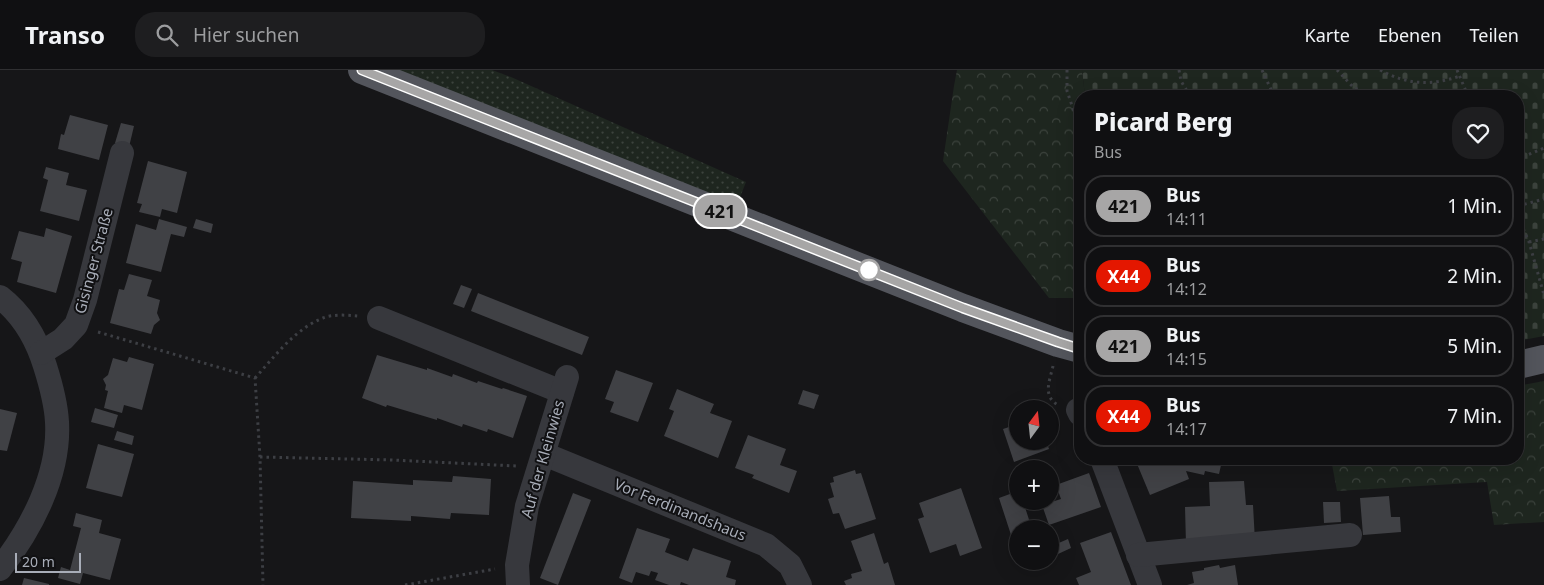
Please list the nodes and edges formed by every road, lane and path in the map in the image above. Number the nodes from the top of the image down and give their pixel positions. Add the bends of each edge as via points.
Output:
1 (362, 70) edge
2 (1067, 70) edge
3 (1179, 70) edge
4 (1262, 70) edge
5 (1337, 70) edge
6 (1380, 70) edge
7 (1458, 70) edge
8 (1460, 76) junction
9 (1186, 90) edge
10 (1271, 90) edge
11 (1360, 90) edge
12 (1466, 90) edge
13 (1074, 111) edge
14 (1544, 148) edge
15 (122, 153) dead end
16 (1524, 158) edge
17 (1544, 199) edge
18 (1524, 204) edge
19 (1524, 231) edge
20 (1544, 239) edge
21 (1529, 242) junction
22 (1544, 295) edge
23 (0, 297) edge
24 (378, 318) joint
25 (76, 325) junction
26 (1069, 346) edge
27 (41, 354) junction
28 (1544, 359) edge
29 (1524, 364) edge
30 (255, 378) junction
31 (1074, 410) edge
32 (260, 457) junction
33 (542, 460) junction
34 (1104, 465) edge
35 (1350, 535) dead end
36 (1138, 555) junction
37 (0, 569) edge
38 (518, 575) edge
39 (263, 585) edge
40 (405, 585) edge
41 (800, 585) edge
42 (1150, 585) edge

1 - 26 main road via 963,308
2 - 13 path via 1067,91
3 - 9 path
4 - 10 path
5 - 11 path
6 - 8 path via 1409,81 1426,83
7 - 8 path
8 - 12 path
14 - 16 path
15 - 25 street, Gisinger Straße via 86,300
17 - 18 path
19 - 21 path
20 - 21 path
21 - 22 path
23 - 27 street via 30,329
24 - 30 path via 324,317 298,332
24 - 33 street, Auf der Kleinwies via 565,385
25 - 27 street, Gisinger Straße via 63,340
25 - 30 path
26 - 31 path via 1047,391 1055,404
27 - 37 street via 52,388 57,423 54,456 35,515
28 - 29 main road
30 - 32 path
32 - 33 path
32 - 39 path
33 - 38 street, Auf der Kleinwies via 528,506
33 - 41 street, Vor Ferdinandshaus via 766,545 790,565
34 - 36 street
35 - 36 street
36 - 42 street
38 - 40 path

